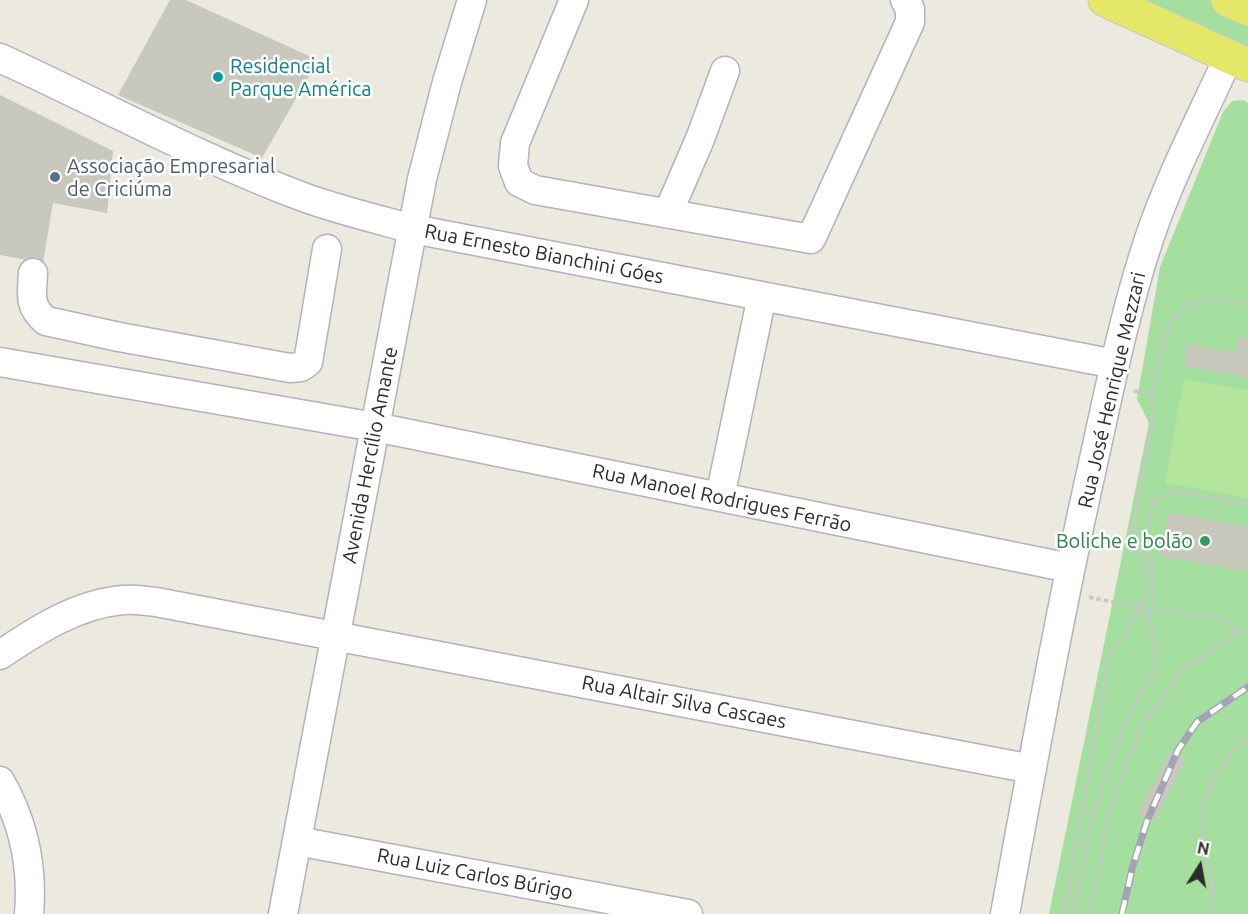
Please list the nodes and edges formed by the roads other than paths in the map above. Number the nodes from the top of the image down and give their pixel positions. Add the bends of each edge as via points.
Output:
1 (472, 0) edge
2 (574, 0) edge
3 (904, 0) edge
4 (1105, 0) edge
5 (1228, 0) edge
6 (1248, 9) edge
7 (0, 58) edge
8 (1238, 60) edge
9 (725, 71) dead end
10 (668, 213) junction
11 (413, 228) junction
12 (327, 249) dead end
13 (33, 273) dead end
14 (762, 296) junction
15 (130, 339) junction
16 (0, 362) edge
17 (1115, 364) junction
18 (123, 383) junction
19 (375, 427) junction
20 (720, 497) junction
21 (1067, 580) junction
22 (336, 636) junction
23 (0, 655) edge
24 (1032, 769) junction
25 (0, 781) edge
26 (297, 841) junction
27 (29, 914) edge
28 (283, 914) edge
29 (688, 914) edge
30 (1005, 914) edge

1 - 11 street, Avenida Hercílio Amante via 434,131
2 - 10 street via 515,143 513,166 519,182 535,190
3 - 10 street via 910,9 910,22 811,239
4 - 8 main road
5 - 6 main road
7 - 11 street, Rua Ernesto Bianchini Góes via 303,197
8 - 17 street, Rua José Henrique Mezzari via 1170,188 1149,237
9 - 10 street
11 - 14 street, Rua Ernesto Bianchini Góes
11 - 19 street, Avenida Hercílio Amante
12 - 15 street via 308,362 301,367
13 - 15 street via 31,300 36,313 46,321
14 - 17 street, Rua Ernesto Bianchini Góes
14 - 20 street
15 - 18 street
16 - 18 street
17 - 21 street, Rua José Henrique Mezzari
18 - 19 street
19 - 20 street, Rua Manoel Rodrigues Ferrão
19 - 22 street, Avenida Hercílio Amante
20 - 21 street, Rua Manoel Rodrigues Ferrão
21 - 24 street, Rua José Henrique Mezzari
22 - 23 street, Rua Altair Silva Cascaes via 179,605 123,600 65,616
22 - 24 street, Rua Altair Silva Cascaes
22 - 26 street, Avenida Hercílio Amante
24 - 30 street, Rua José Henrique Mezzari
25 - 27 street via 22,833 28,862
26 - 28 street, Avenida Hercílio Amante
26 - 29 street, Rua Luiz Carlos Búrigo

